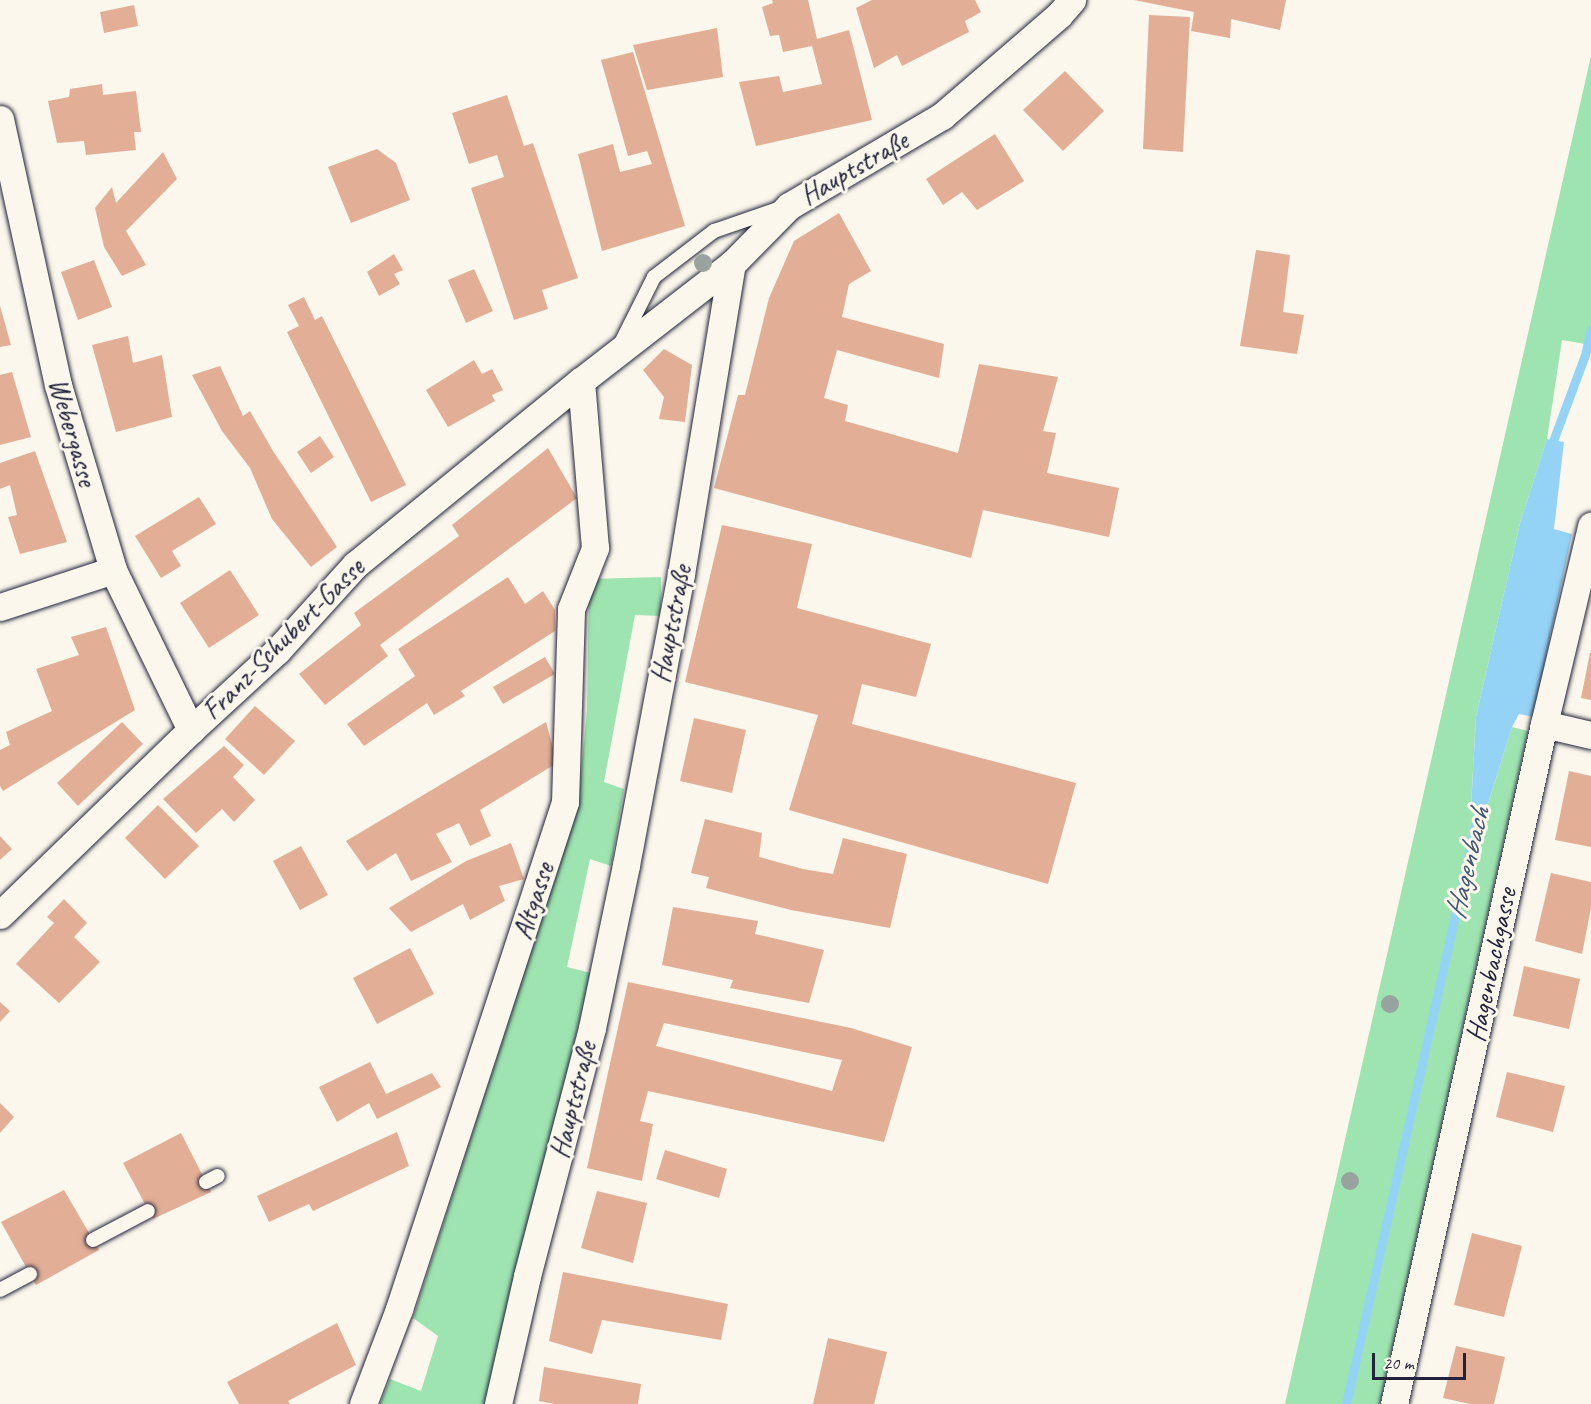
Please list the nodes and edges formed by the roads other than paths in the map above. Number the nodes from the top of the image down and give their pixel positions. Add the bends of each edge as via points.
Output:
1 (1072, 0) edge
2 (0, 119) edge
3 (789, 206) junction
4 (732, 264) junction
5 (615, 356) junction
6 (581, 381) junction
7 (1591, 526) edge
8 (114, 570) junction
9 (0, 607) edge
10 (1544, 724) junction
11 (191, 730) junction
12 (1591, 735) edge
13 (0, 915) edge
14 (148, 1211) dead end
15 (93, 1240) dead end
16 (30, 1274) dead end
17 (0, 1290) edge
18 (363, 1404) edge
19 (498, 1404) edge
20 (1394, 1404) edge

1 - 3 street, Hauptstraße via 942,116
2 - 8 street, Webergasse via 58,385
3 - 4 street, Hauptstraße
3 - 5 lane via 714,231 654,277
4 - 5 street, Franz-Schubert-Gasse
4 - 19 street, Hauptstraße via 681,574 621,888 592,1028
5 - 6 street, Franz-Schubert-Gasse
6 - 11 street, Franz-Schubert-Gasse via 355,565 277,651
6 - 18 street, Altgasse via 595,548 571,609 565,802 399,1309
7 - 10 street, Hagenbachgasse
8 - 9 street
8 - 11 street, Webergasse
10 - 12 street
10 - 20 street, Hagenbachgasse
11 - 13 street, Franz-Schubert-Gasse
14 - 15 lane
16 - 17 lane

